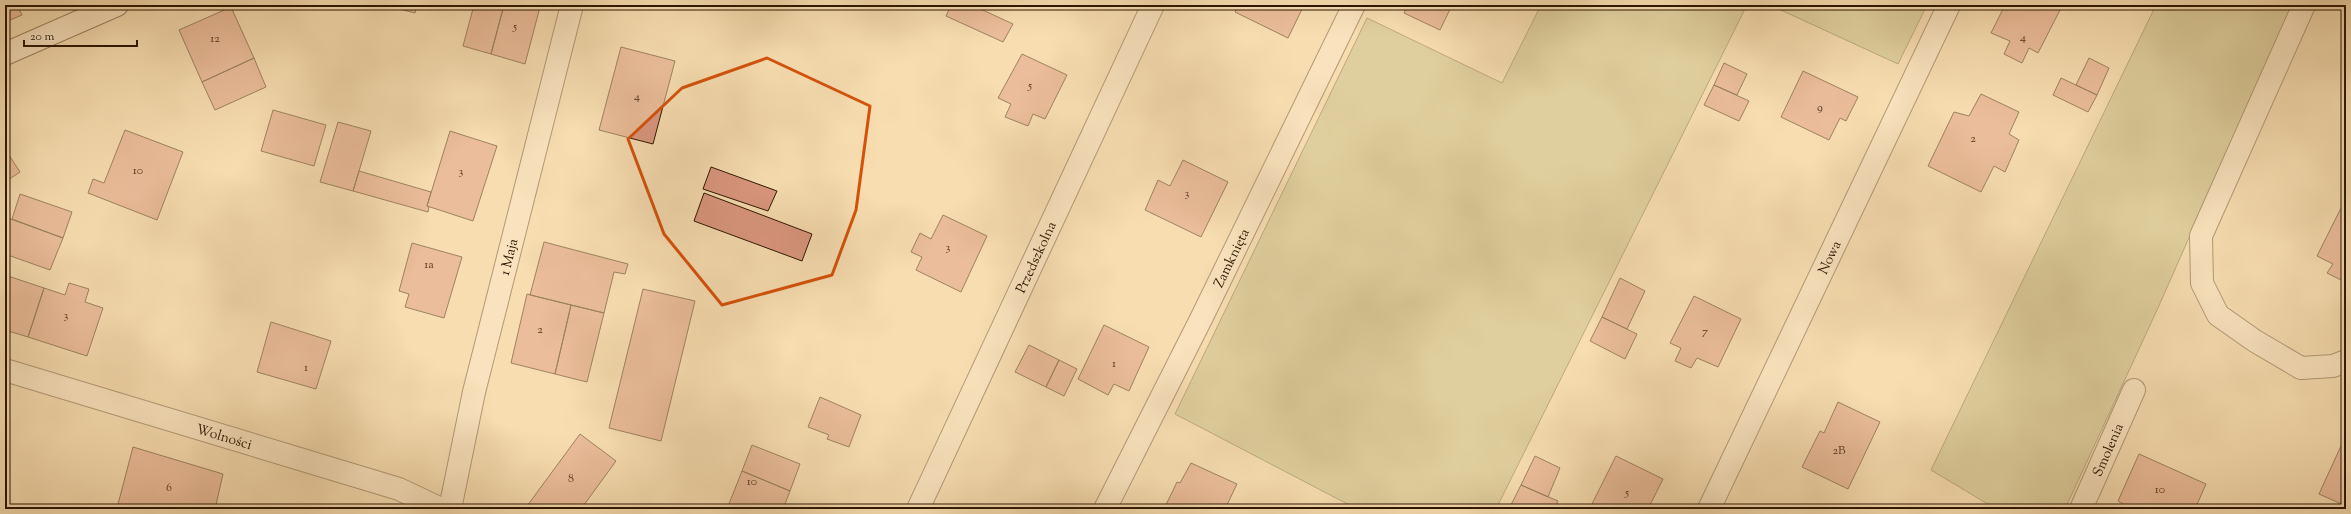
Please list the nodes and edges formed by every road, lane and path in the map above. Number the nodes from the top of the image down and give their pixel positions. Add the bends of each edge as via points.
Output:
1 (117, 5) edge
2 (572, 5) edge
3 (1153, 5) edge
4 (1354, 5) edge
5 (1949, 5) edge
6 (2304, 5) edge
7 (5, 54) edge
8 (2346, 361) edge
9 (5, 370) edge
10 (2134, 390) dead end
11 (441, 509) edge
12 (450, 509) edge
13 (918, 509) edge
14 (1105, 509) edge
15 (1709, 509) edge
16 (2081, 509) edge

1 - 7 street
2 - 12 street, 1 Maja via 474,392
3 - 13 street, Przedszkolna
4 - 14 street, Zamknięta
5 - 15 street, Nowa
6 - 8 street via 2201,236 2202,283 2218,315 2255,341 2301,368 2333,366
9 - 11 street, Wolności via 400,489
10 - 16 street, Smolenia

